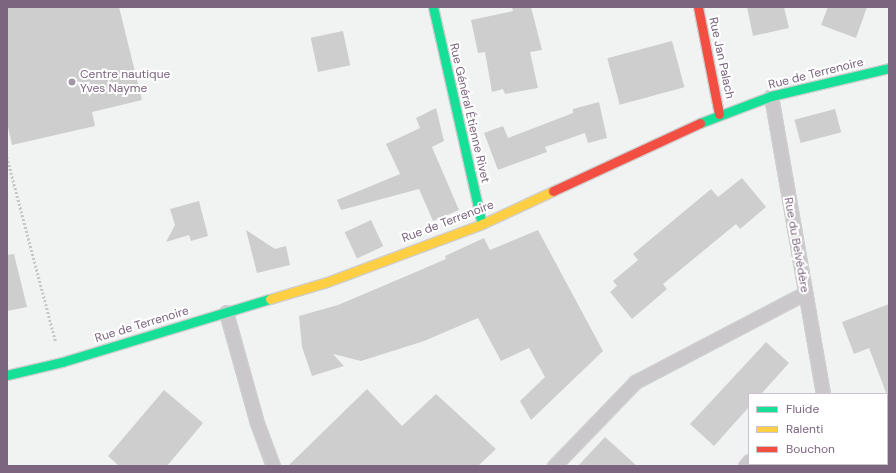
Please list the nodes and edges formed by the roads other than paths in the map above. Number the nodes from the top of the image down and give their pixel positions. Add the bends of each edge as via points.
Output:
1 (432, 7) edge
2 (698, 7) edge
3 (889, 68) edge
4 (771, 96) junction
5 (719, 114) junction
6 (482, 224) junction
7 (805, 293) junction
8 (226, 312) junction
9 (7, 375) edge
10 (819, 391) edge
11 (273, 466) edge
12 (554, 466) edge

1 - 6 street, Rue Général Étienne Rivet
2 - 5 street, Rue Jan Palach via 717,92
3 - 4 street, Rue de Terrenoire
4 - 5 street, Rue de Terrenoire
4 - 7 lane, Rue du Belvédère
5 - 6 street, Rue de Terrenoire
6 - 8 street, Rue de Terrenoire via 326,282
7 - 10 lane, Rue du Belvédère
7 - 12 lane via 635,382
8 - 9 street, Rue de Terrenoire via 62,362
8 - 11 lane via 257,423

